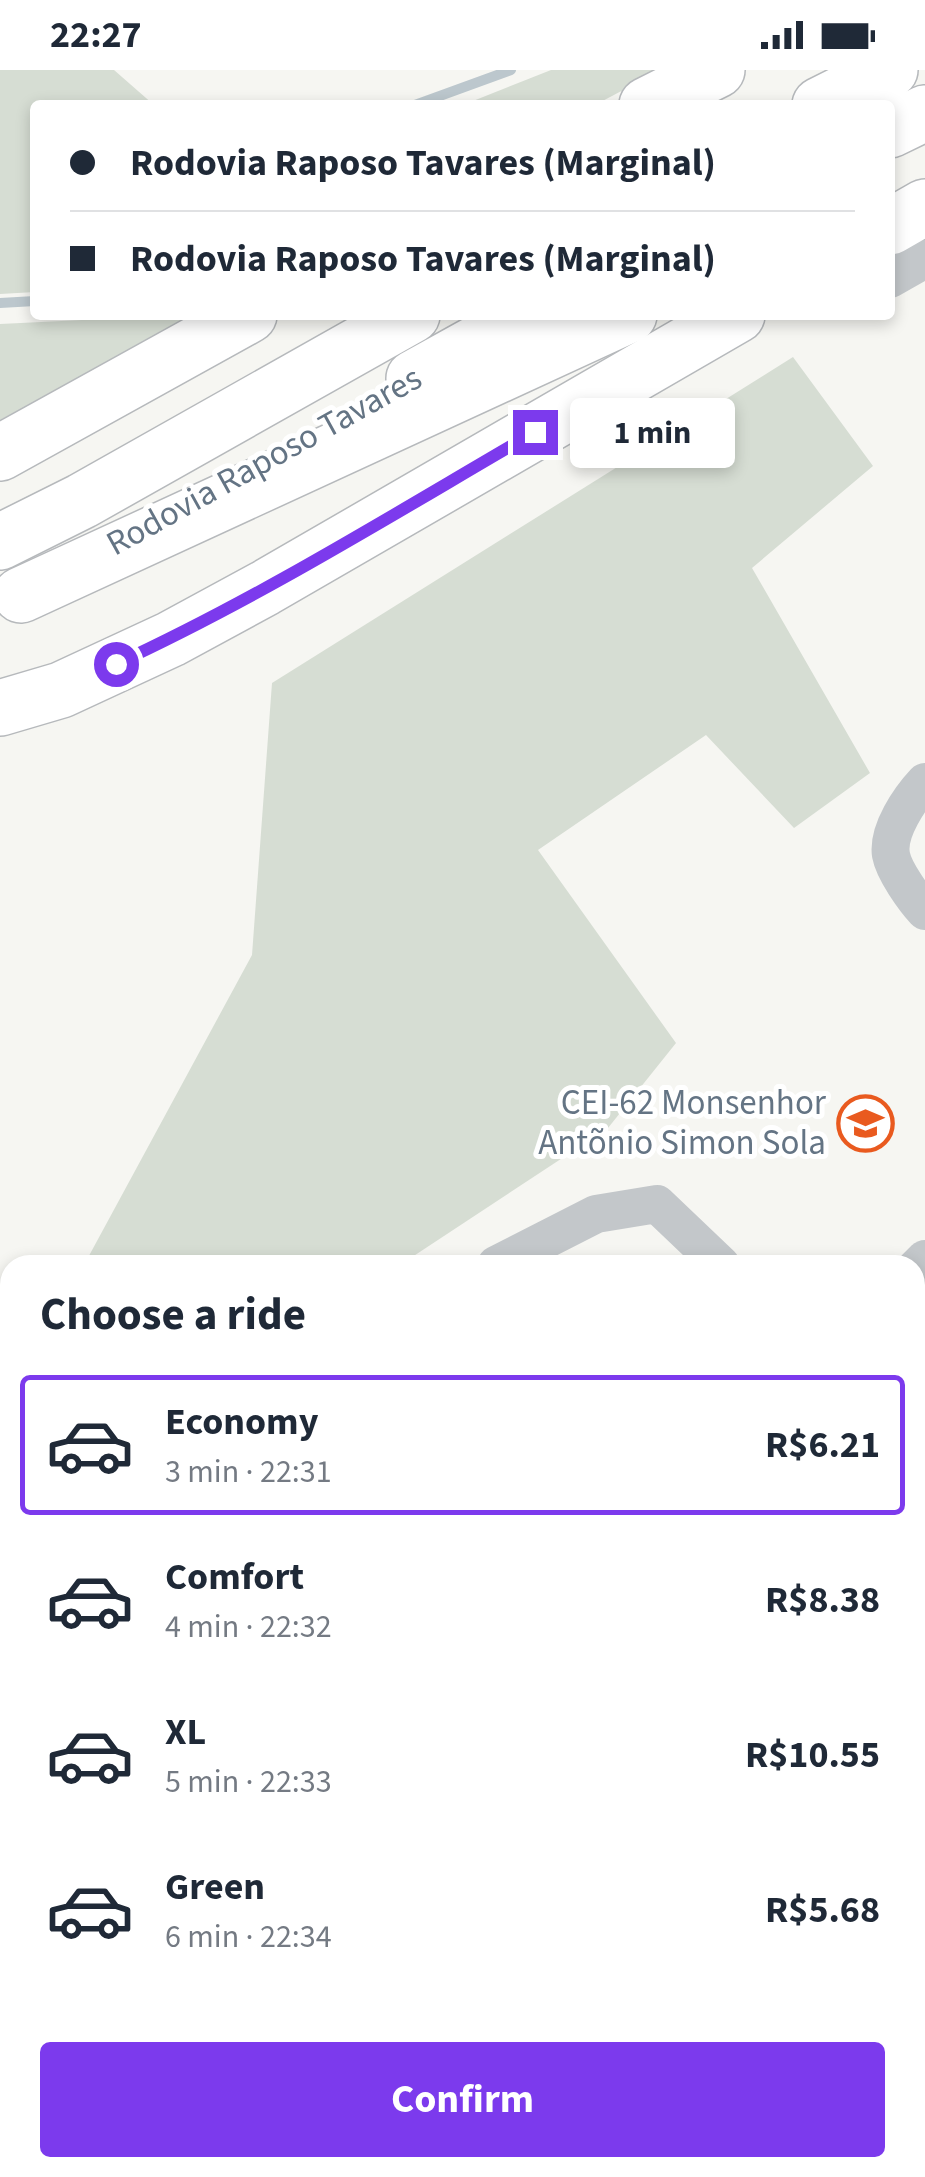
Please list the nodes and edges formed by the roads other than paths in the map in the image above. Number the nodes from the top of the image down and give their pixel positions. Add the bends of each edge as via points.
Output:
1 (718, 70) edge
2 (890, 70) edge
3 (657, 100) edge
4 (830, 100) edge
5 (925, 113) edge
6 (895, 128) edge
7 (925, 178) edge
8 (895, 192) edge
9 (925, 206) edge
10 (895, 224) edge
11 (925, 259) edge
12 (895, 276) edge
13 (241, 320) edge
14 (403, 320) edge
15 (519, 320) edge
16 (618, 320) edge
17 (729, 320) edge
18 (0, 453) edge
19 (0, 542) edge
20 (11, 601) edge
21 (0, 708) edge
22 (925, 782) edge
23 (925, 911) edge
24 (516, 1255) edge
25 (711, 1255) edge

1 - 3 highway
2 - 4 highway
5 - 6 highway
7 - 8 highway
9 - 10 highway
11 - 12 street
13 - 18 highway
14 - 19 highway, Rodovia Raposo Tavares
15 - 20 highway, Rodovia Raposo Tavares
16 - 20 highway
17 - 21 highway via 187,630 61,690
22 - 23 street via 897,821 891,854
24 - 25 street via 596,1214 658,1204

